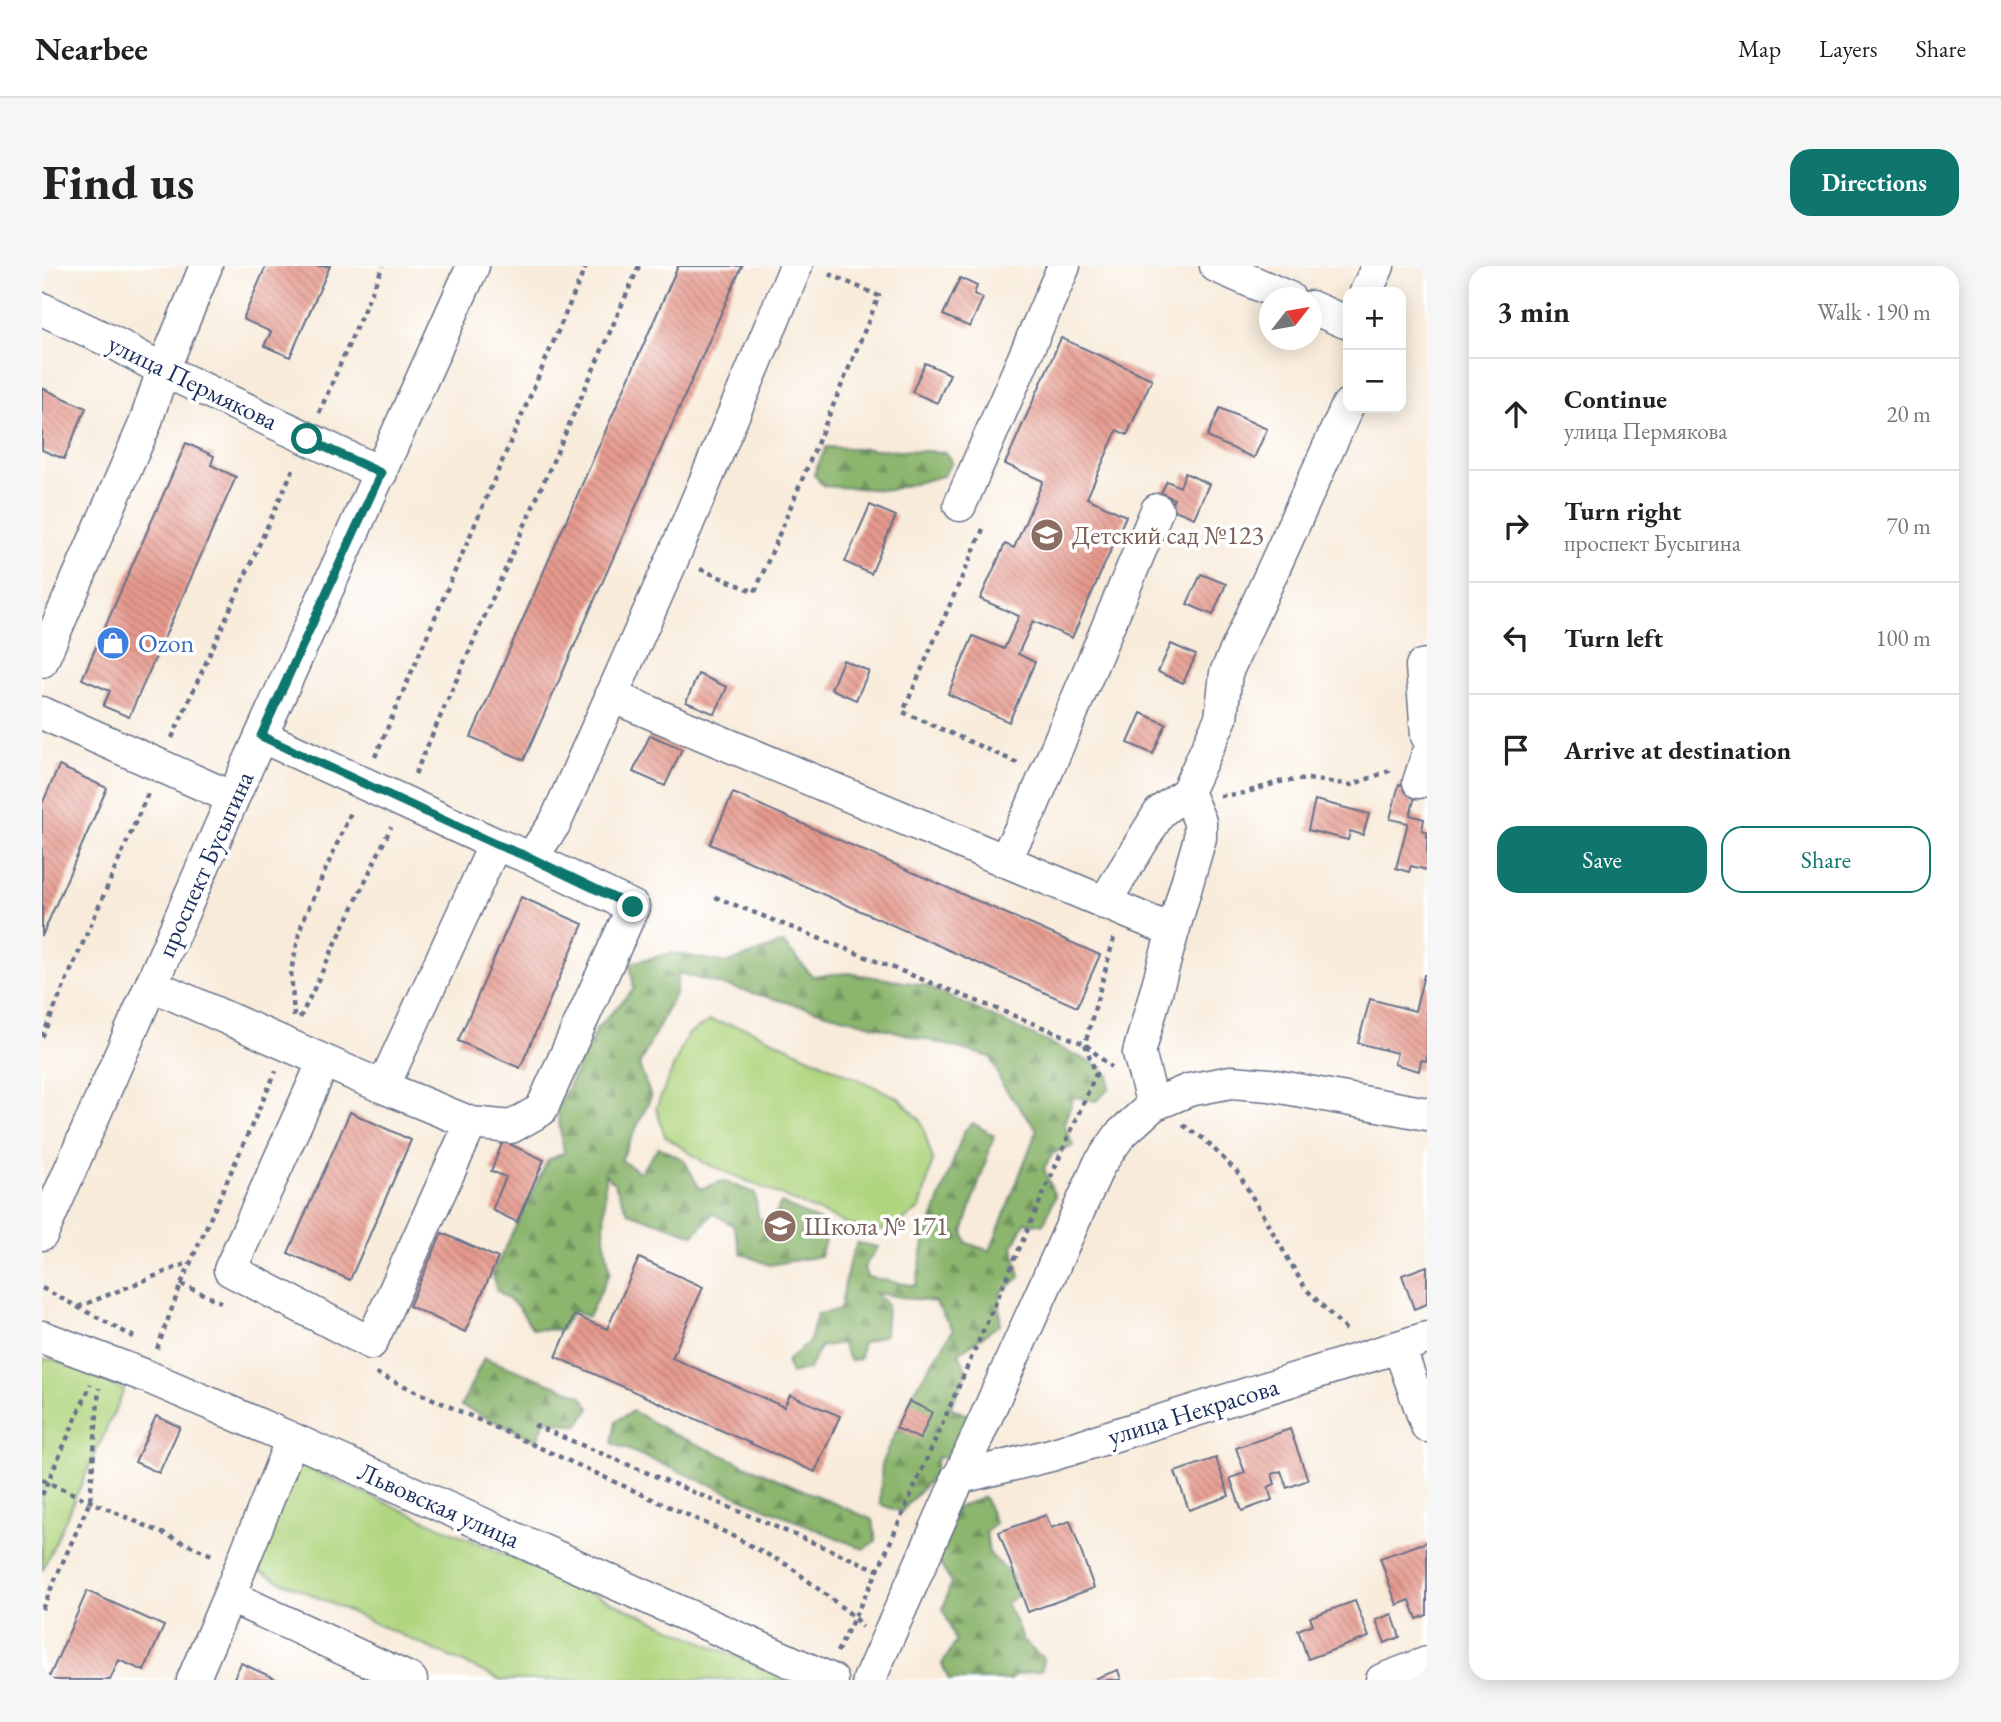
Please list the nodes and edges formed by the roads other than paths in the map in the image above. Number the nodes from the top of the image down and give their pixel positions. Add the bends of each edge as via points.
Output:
1 (206, 266) edge
2 (473, 266) edge
3 (1064, 266) edge
4 (1216, 266) edge
5 (1378, 266) edge
6 (809, 269) edge
7 (1264, 287) edge
8 (1368, 287) edge
9 (42, 309) edge
10 (1322, 313) edge
11 (1343, 325) edge
12 (163, 370) junction
13 (1344, 413) edge
14 (381, 473) junction
15 (960, 505) dead end
16 (1157, 510) dead end
17 (42, 661) edge
18 (1427, 665) edge
19 (611, 696) junction
20 (42, 713) edge
21 (261, 736) junction
22 (1427, 736) edge
23 (233, 798) junction
24 (1190, 800) junction
25 (495, 844) junction
26 (531, 858) junction
27 (1004, 861) junction
28 (1113, 906) junction
29 (1173, 931) junction
30 (152, 985) junction
31 (324, 1061) junction
32 (383, 1087) junction
33 (1153, 1105) junction
34 (1427, 1114) edge
35 (471, 1123) junction
36 (42, 1234) edge
37 (42, 1337) edge
38 (1401, 1346) edge
39 (1427, 1426) edge
40 (292, 1439) junction
41 (957, 1478) junction
42 (235, 1582) junction
43 (1427, 1663) edge
44 (828, 1678) edge
45 (194, 1680) edge
46 (411, 1680) edge
47 (869, 1680) edge
48 (1382, 1680) edge

1 - 12 street
2 - 14 street, проспект Бусыгина
3 - 15 street
4 - 7 street
5 - 8 street
6 - 19 street
9 - 12 street, улица Пермякова
10 - 11 street
12 - 14 street, улица Пермякова
12 - 17 street via 145,424
13 - 24 street via 1226,673 1221,718
14 - 21 street, проспект Бусыгина
16 - 27 street via 1031,809
18 - 22 street via 1422,666
19 - 26 street via 555,823
19 - 27 street
20 - 23 street
21 - 23 street, проспект Бусыгина
21 - 25 street
23 - 30 street, проспект Бусыгина
24 - 28 street via 1160,812
24 - 29 street via 1200,822 1200,838
25 - 26 street
25 - 32 street
26 - 35 street via 633,907 541,1110 511,1127
27 - 28 street
28 - 29 street
29 - 33 street via 1139,1053
30 - 31 street
30 - 36 street, проспект Бусыгина
31 - 32 street
31 - 35 street via 230,1270 371,1343
32 - 35 street
33 - 34 street via 1189,1090 1231,1082
33 - 41 street via 1120,1135 1099,1165
37 - 40 street, Львовская улица
38 - 39 street
38 - 41 street, улица Некрасова via 1051,1455
40 - 42 street
40 - 44 street, Львовская улица
41 - 47 street
42 - 45 street
42 - 46 street
43 - 48 street

